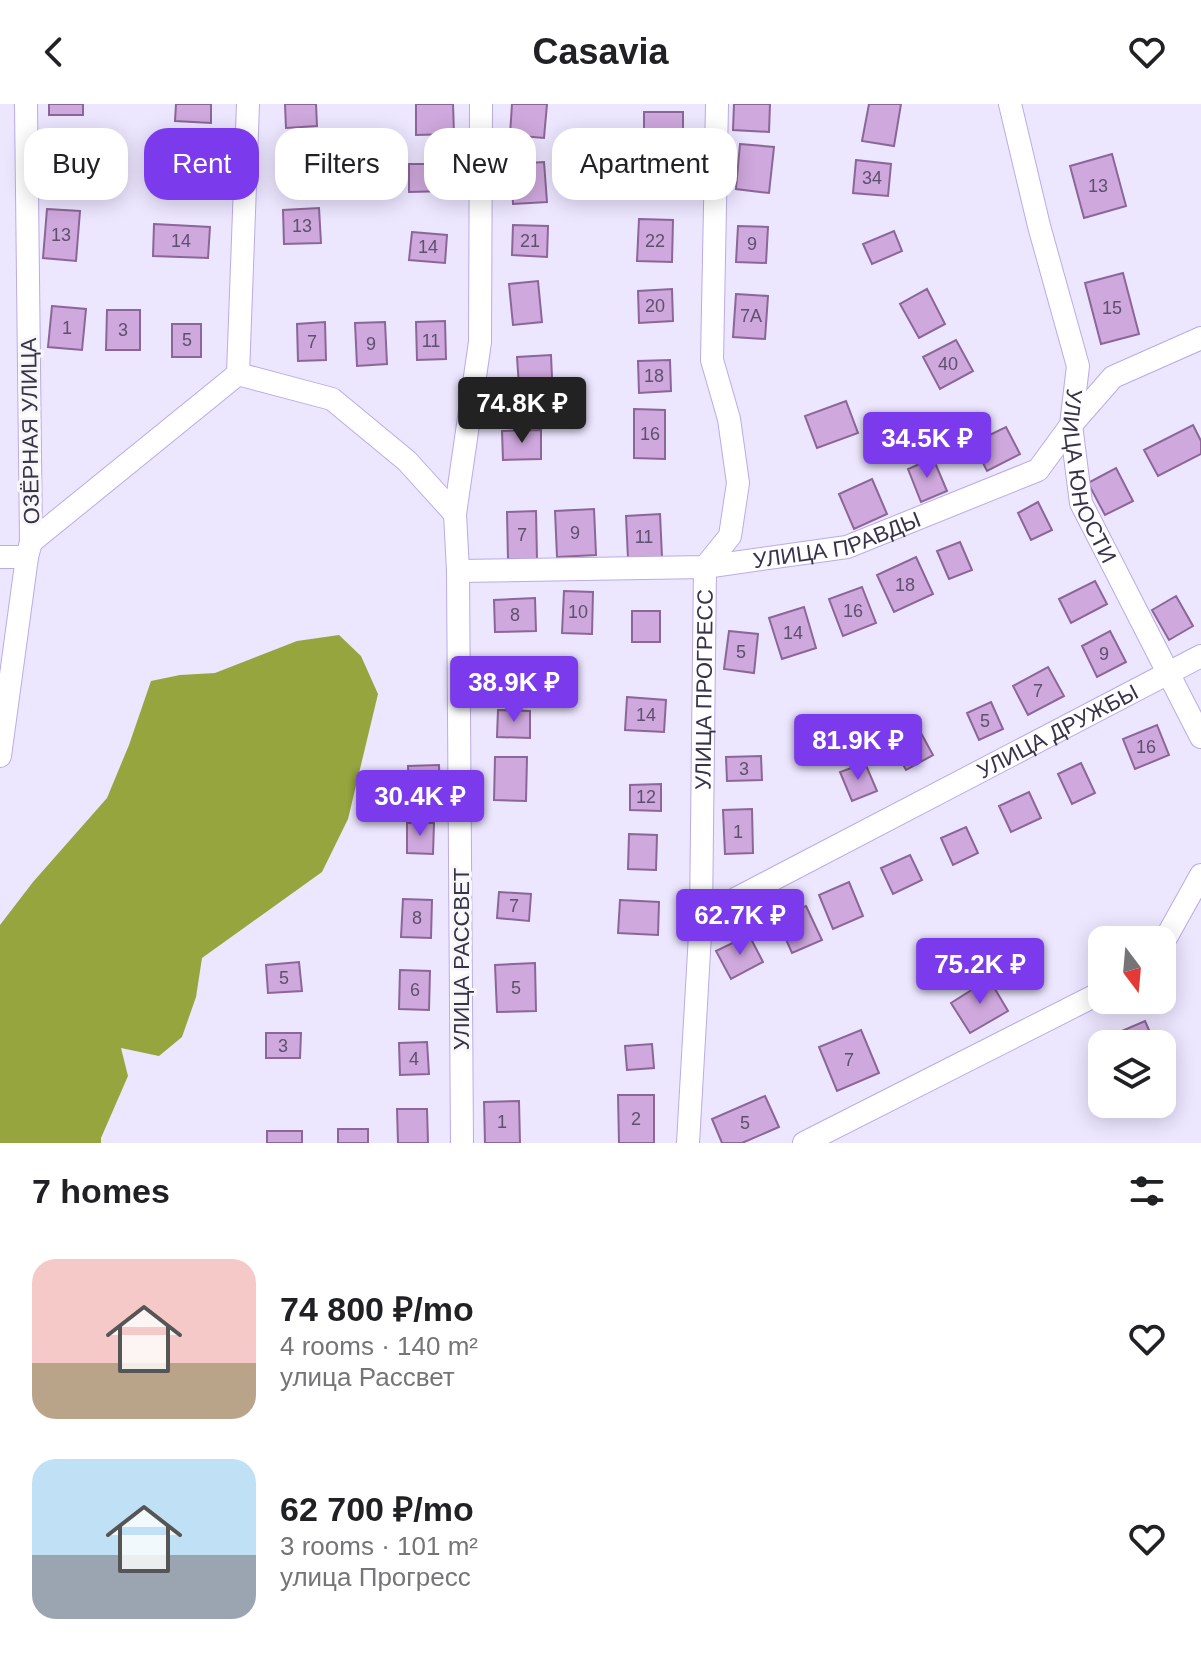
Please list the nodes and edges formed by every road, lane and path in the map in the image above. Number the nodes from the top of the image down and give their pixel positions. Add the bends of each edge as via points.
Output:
1 (26, 104) edge
2 (248, 104) edge
3 (481, 104) edge
4 (717, 104) edge
5 (1010, 104) edge
6 (1201, 338) edge
7 (238, 374) junction
8 (1071, 425) junction
9 (455, 514) junction
10 (29, 550) junction
11 (0, 557) edge
12 (705, 567) junction
13 (458, 571) junction
14 (1201, 656) edge
15 (1169, 673) junction
16 (1201, 737) edge
17 (0, 756) edge
18 (1201, 875) edge
19 (701, 917) junction
20 (1173, 926) edge
21 (1088, 999) edge
22 (462, 1143) edge
23 (688, 1143) edge
24 (804, 1143) edge

1 - 10 street, ОЗЁРНАЯ УЛИЦА
2 - 7 street
3 - 9 street, УЛИЦА РАССВЕТ via 480,342
4 - 12 street, УЛИЦА ПРОГРЕСС via 712,360 729,419 738,483 730,536
5 - 8 street, УЛИЦА ЮНОСТИ via 1078,366
6 - 8 street, УЛИЦА ПРАВДЫ via 1113,377
7 - 9 street via 332,399 407,461
7 - 10 street
8 - 12 street, УЛИЦА ПРАВДЫ via 1038,470 847,547
8 - 15 street, УЛИЦА ЮНОСТИ via 1081,503
9 - 13 street, УЛИЦА РАССВЕТ
10 - 11 street
10 - 17 street, ОЗЁРНАЯ УЛИЦА
12 - 13 street, УЛИЦА ПРАВДЫ
12 - 19 street, УЛИЦА ПРОГРЕСС
13 - 22 street, УЛИЦА РАССВЕТ
14 - 15 street, УЛИЦА ДРУЖБЫ
15 - 16 street, УЛИЦА ЮНОСТИ
15 - 19 street, УЛИЦА ДРУЖБЫ
18 - 20 street
19 - 23 street, УЛИЦА ПРОГРЕСС
21 - 24 street

